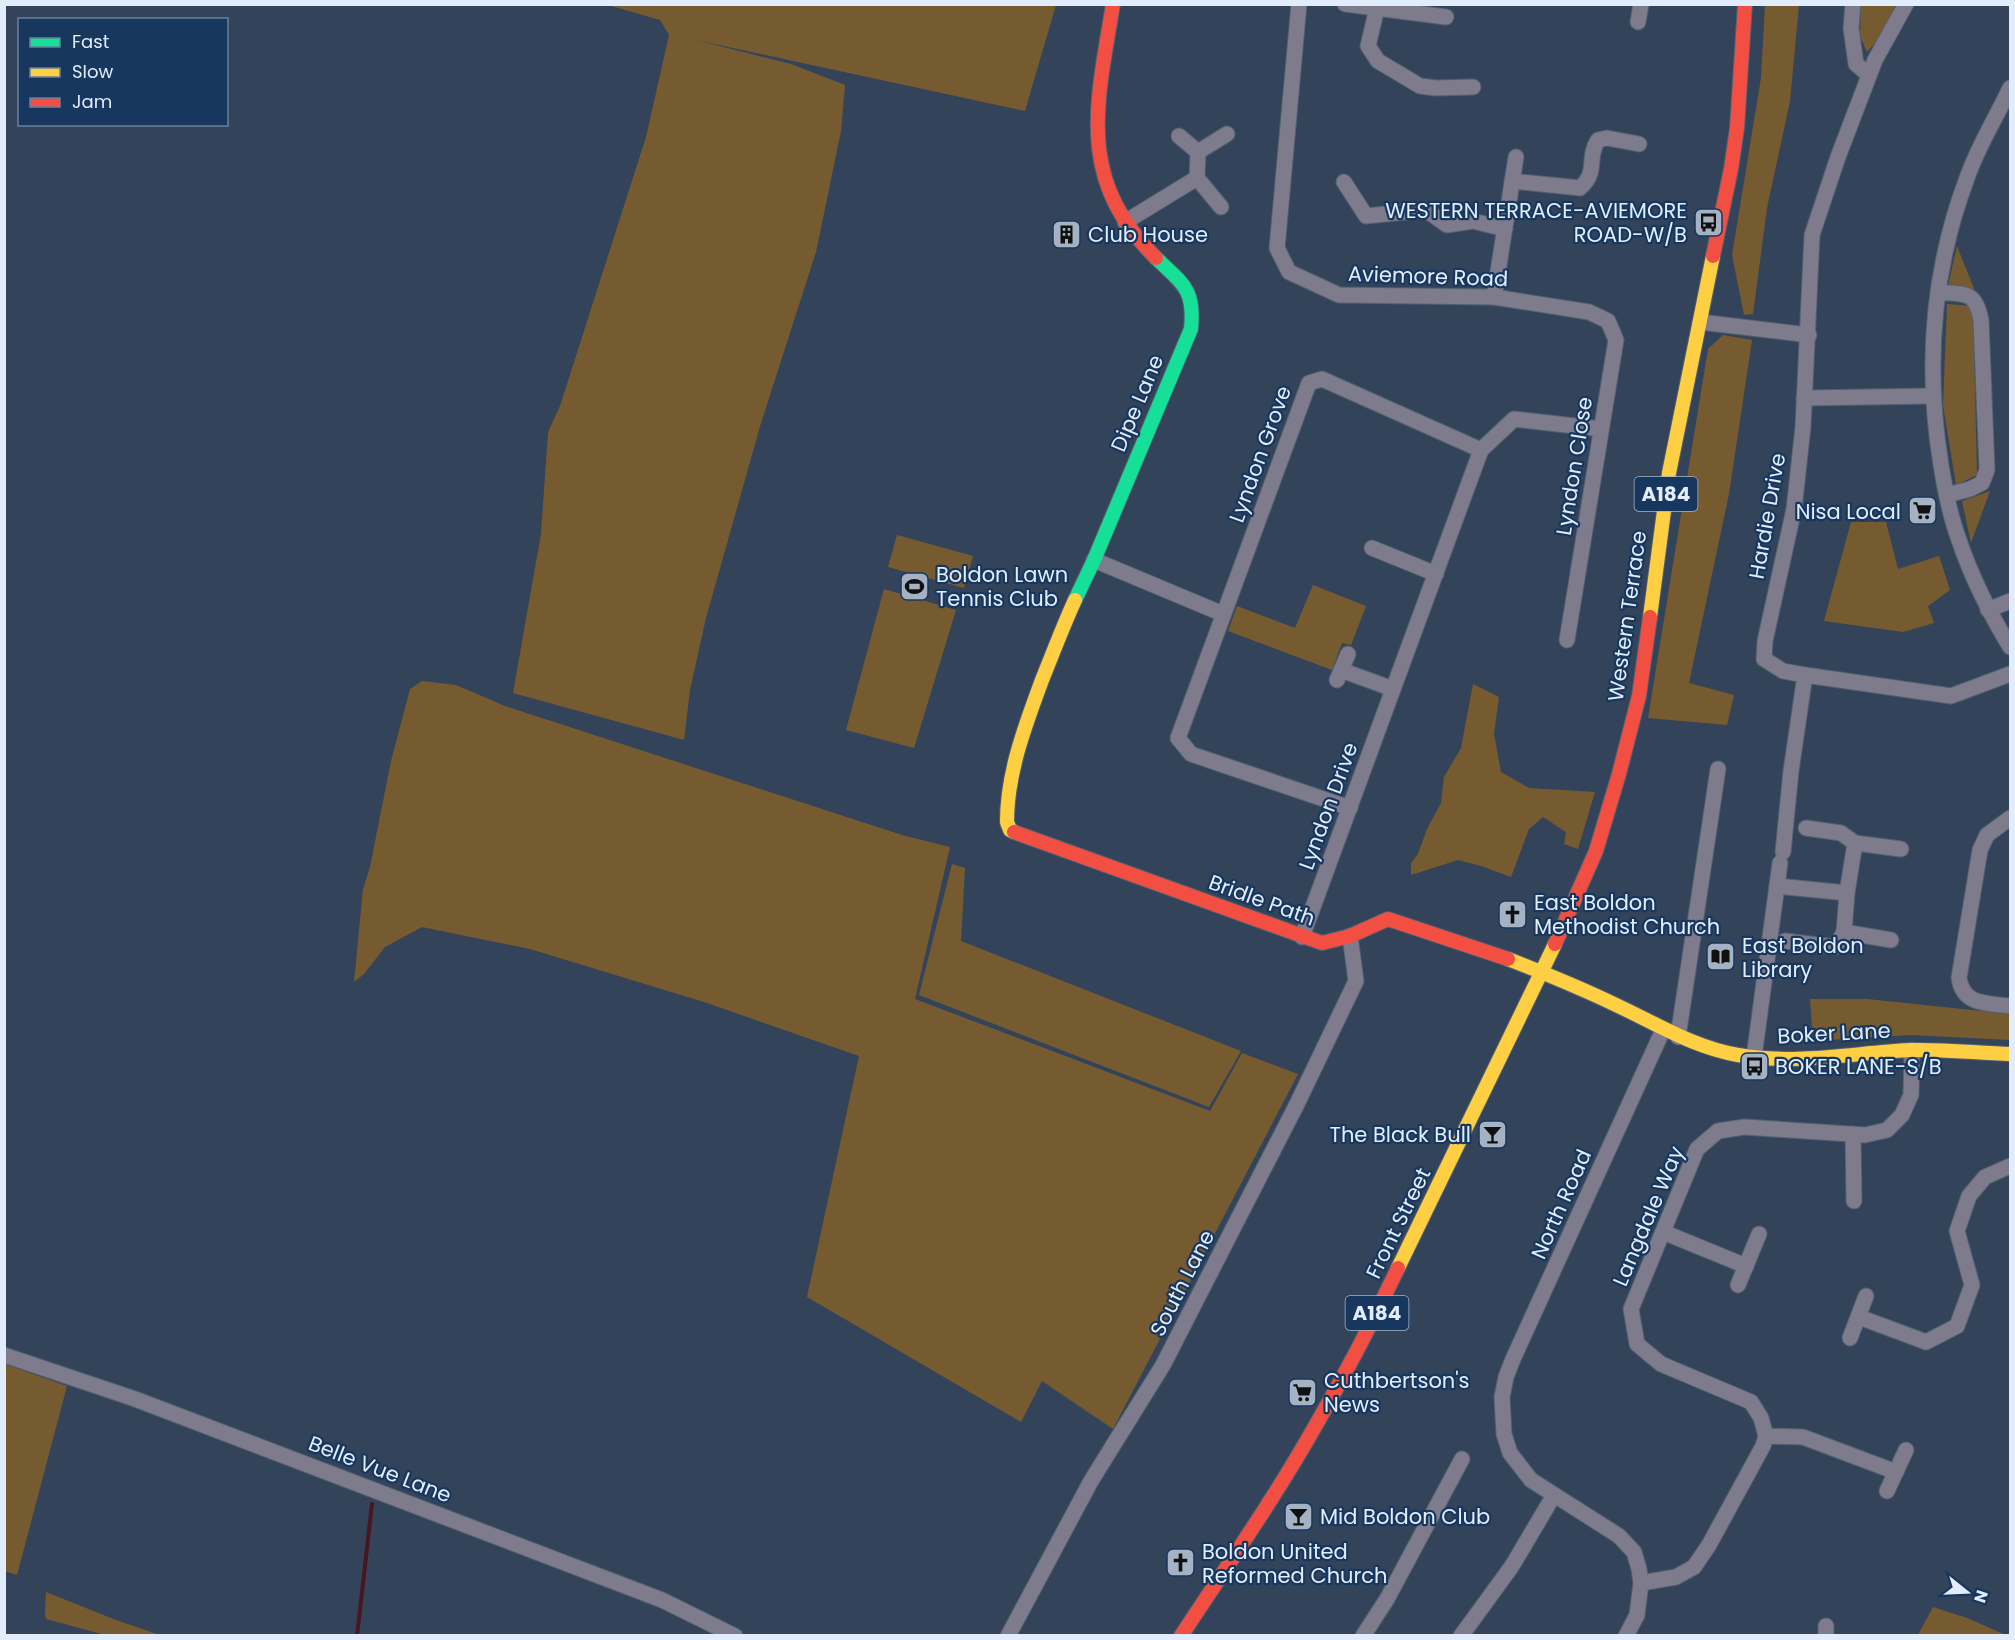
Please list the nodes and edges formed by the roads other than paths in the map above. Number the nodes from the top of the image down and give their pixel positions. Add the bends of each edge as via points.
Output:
1 (1113, 4) edge
2 (1299, 4) edge
3 (1345, 4) edge
4 (1641, 4) edge
5 (1745, 4) edge
6 (1853, 4) edge
7 (1906, 4) edge
8 (1377, 8) junction
9 (1424, 9) edge
10 (1446, 17) dead end
11 (1638, 22) dead end
12 (1869, 75) junction
13 (1473, 87) dead end
14 (2010, 88) edge
15 (2007, 105) edge
16 (1227, 134) dead end
17 (1179, 136) dead end
18 (1639, 144) dead end
19 (1198, 152) junction
20 (1516, 157) dead end
21 (1197, 178) junction
22 (1512, 181) junction
23 (1344, 182) dead end
24 (1221, 207) dead end
25 (1125, 222) junction
26 (1505, 229) junction
27 (1938, 292) junction
28 (1494, 297) junction
29 (1589, 312) joint
30 (1700, 322) junction
31 (1809, 335) junction
32 (1933, 396) junction
33 (1804, 398) junction
34 (1601, 429) junction
35 (1481, 450) junction
36 (1947, 495) junction
37 (1372, 548) dead end
38 (1094, 560) junction
39 (1436, 574) junction
40 (2010, 601) edge
41 (1988, 610) junction
42 (1223, 614) junction
43 (1568, 640) dead end
44 (2010, 646) edge
45 (1348, 654) dead end
46 (2010, 674) edge
47 (1805, 675) junction
48 (1394, 689) junction
49 (1718, 769) dead end
50 (1350, 808) junction
51 (2010, 819) edge
52 (1806, 828) dead end
53 (1011, 830) joint
54 (1856, 843) junction
55 (1901, 849) dead end
56 (1777, 886) junction
57 (1847, 893) junction
58 (1844, 932) junction
59 (1350, 936) junction
60 (1302, 938) junction
61 (1892, 939) dead end
62 (1785, 941) dead end
63 (1543, 973) junction
64 (2010, 1006) edge
65 (1663, 1030) junction
66 (1678, 1037) junction
67 (1912, 1050) junction
68 (2010, 1054) edge
69 (1754, 1057) junction
70 (1853, 1134) junction
71 (2010, 1166) edge
72 (1854, 1201) dead end
73 (1663, 1232) junction
74 (1759, 1234) dead end
75 (1746, 1266) junction
76 (1738, 1285) dead end
77 (1866, 1296) dead end
78 (1859, 1317) junction
79 (1850, 1338) dead end
80 (4, 1354) edge
81 (1766, 1436) junction
82 (1906, 1450) dead end
83 (1462, 1459) dead end
84 (1896, 1472) junction
85 (1887, 1491) dead end
86 (1554, 1495) junction
87 (1641, 1583) junction
88 (735, 1635) edge
89 (1008, 1635) edge
90 (1181, 1635) edge
91 (1363, 1635) edge
92 (1461, 1635) edge
93 (1626, 1635) edge

1 - 25 street, Dipe Lane via 1098,109 1098,156
2 - 28 street, Aviemore Road via 1277,248 1289,272 1339,295
3 - 8 street
4 - 11 street
5 - 30 street, Western Terrace / A184 via 1737,128
6 - 12 street via 1851,28 1856,64
7 - 12 street, Hardie Drive
8 - 9 street
8 - 13 street via 1368,46 1378,61 1420,86
9 - 10 street
12 - 31 street, Hardie Drive via 1812,235
14 - 15 street
15 - 27 street via 1984,138 1967,176
16 - 19 street
17 - 19 street
18 - 22 street via 1607,138 1598,141 1588,180 1580,188
19 - 21 street
20 - 22 street
21 - 24 street
21 - 25 street
22 - 26 street
23 - 26 street via 1366,216 1426,210 1447,225 1473,221
25 - 38 street, Dipe Lane via 1179,278 1194,310 1191,329
26 - 28 street
27 - 32 street
27 - 36 street via 1971,297 1978,303 1981,320 1987,470 1982,483
28 - 29 street, Aviemore Road
29 - 34 street, Lyndon Close via 1608,321 1616,340
30 - 31 street
30 - 63 street, Western Terrace / A184 via 1669,473 1639,696 1596,851
31 - 33 street, Hardie Drive
32 - 33 street
32 - 36 street
33 - 47 street, Hardie Drive via 1794,509 1764,659 1783,671
34 - 35 street, Lyndon Drive via 1514,419
34 - 43 street, Lyndon Close
35 - 39 street, Lyndon Drive
35 - 42 street, Lyndon Grove via 1322,379 1309,383
36 - 41 street via 1958,539
37 - 39 street
38 - 42 street
38 - 53 street, Dipe Lane via 1062,629 1012,770 1007,813
39 - 48 street, Lyndon Drive
40 - 41 street
41 - 44 street
42 - 50 street, Lyndon Grove via 1178,738 1191,754
45 - 48 street via 1339,675
46 - 47 street, Hardie Drive via 1951,696
47 - 56 street
48 - 50 street, Lyndon Drive
49 - 66 street
50 - 60 street, Lyndon Drive
51 - 64 street via 1993,829 1983,842 1959,978 1970,998
52 - 54 street via 1841,833
53 - 60 street, Bridle Path
54 - 55 street
54 - 57 street
56 - 57 street
56 - 69 street
57 - 58 street
58 - 61 street
58 - 62 street via 1835,947
59 - 60 street, Bridle Path via 1322,943
59 - 63 street, Bridle Path via 1388,919
59 - 89 street, South Lane via 1356,981 1297,1104 1163,1365 1091,1481
63 - 65 street, Bridle Path
63 - 90 street, Front Street / A184 via 1420,1226 1317,1424
65 - 66 street, Boker Lane
65 - 86 street, North Road via 1506,1377 1502,1397 1504,1434 1510,1453 1531,1480
66 - 69 street, Boker Lane
67 - 68 street, Boker Lane
67 - 69 street, Boker Lane via 1810,1058
67 - 70 street, Langdale Way via 1911,1095 1902,1115 1887,1130
70 - 72 street
70 - 73 street, Langdale Way via 1744,1127 1718,1131 1697,1149
71 - 78 street via 1985,1177 1974,1189 1957,1231 1972,1286 1956,1326 1926,1342
73 - 75 street
73 - 81 street, Langdale Way via 1631,1309 1637,1344 1661,1364 1751,1402
74 - 75 street
75 - 76 street
77 - 78 street
78 - 79 street
80 - 88 street, Belle Vue Lane via 146,1403 662,1600
81 - 84 street via 1803,1437
81 - 87 street via 1694,1567 1676,1577
82 - 84 street
83 - 91 street via 1387,1599
84 - 85 street
86 - 87 street, North Road via 1619,1536 1634,1552
86 - 92 street via 1512,1566
87 - 93 street, North Road via 1637,1616

